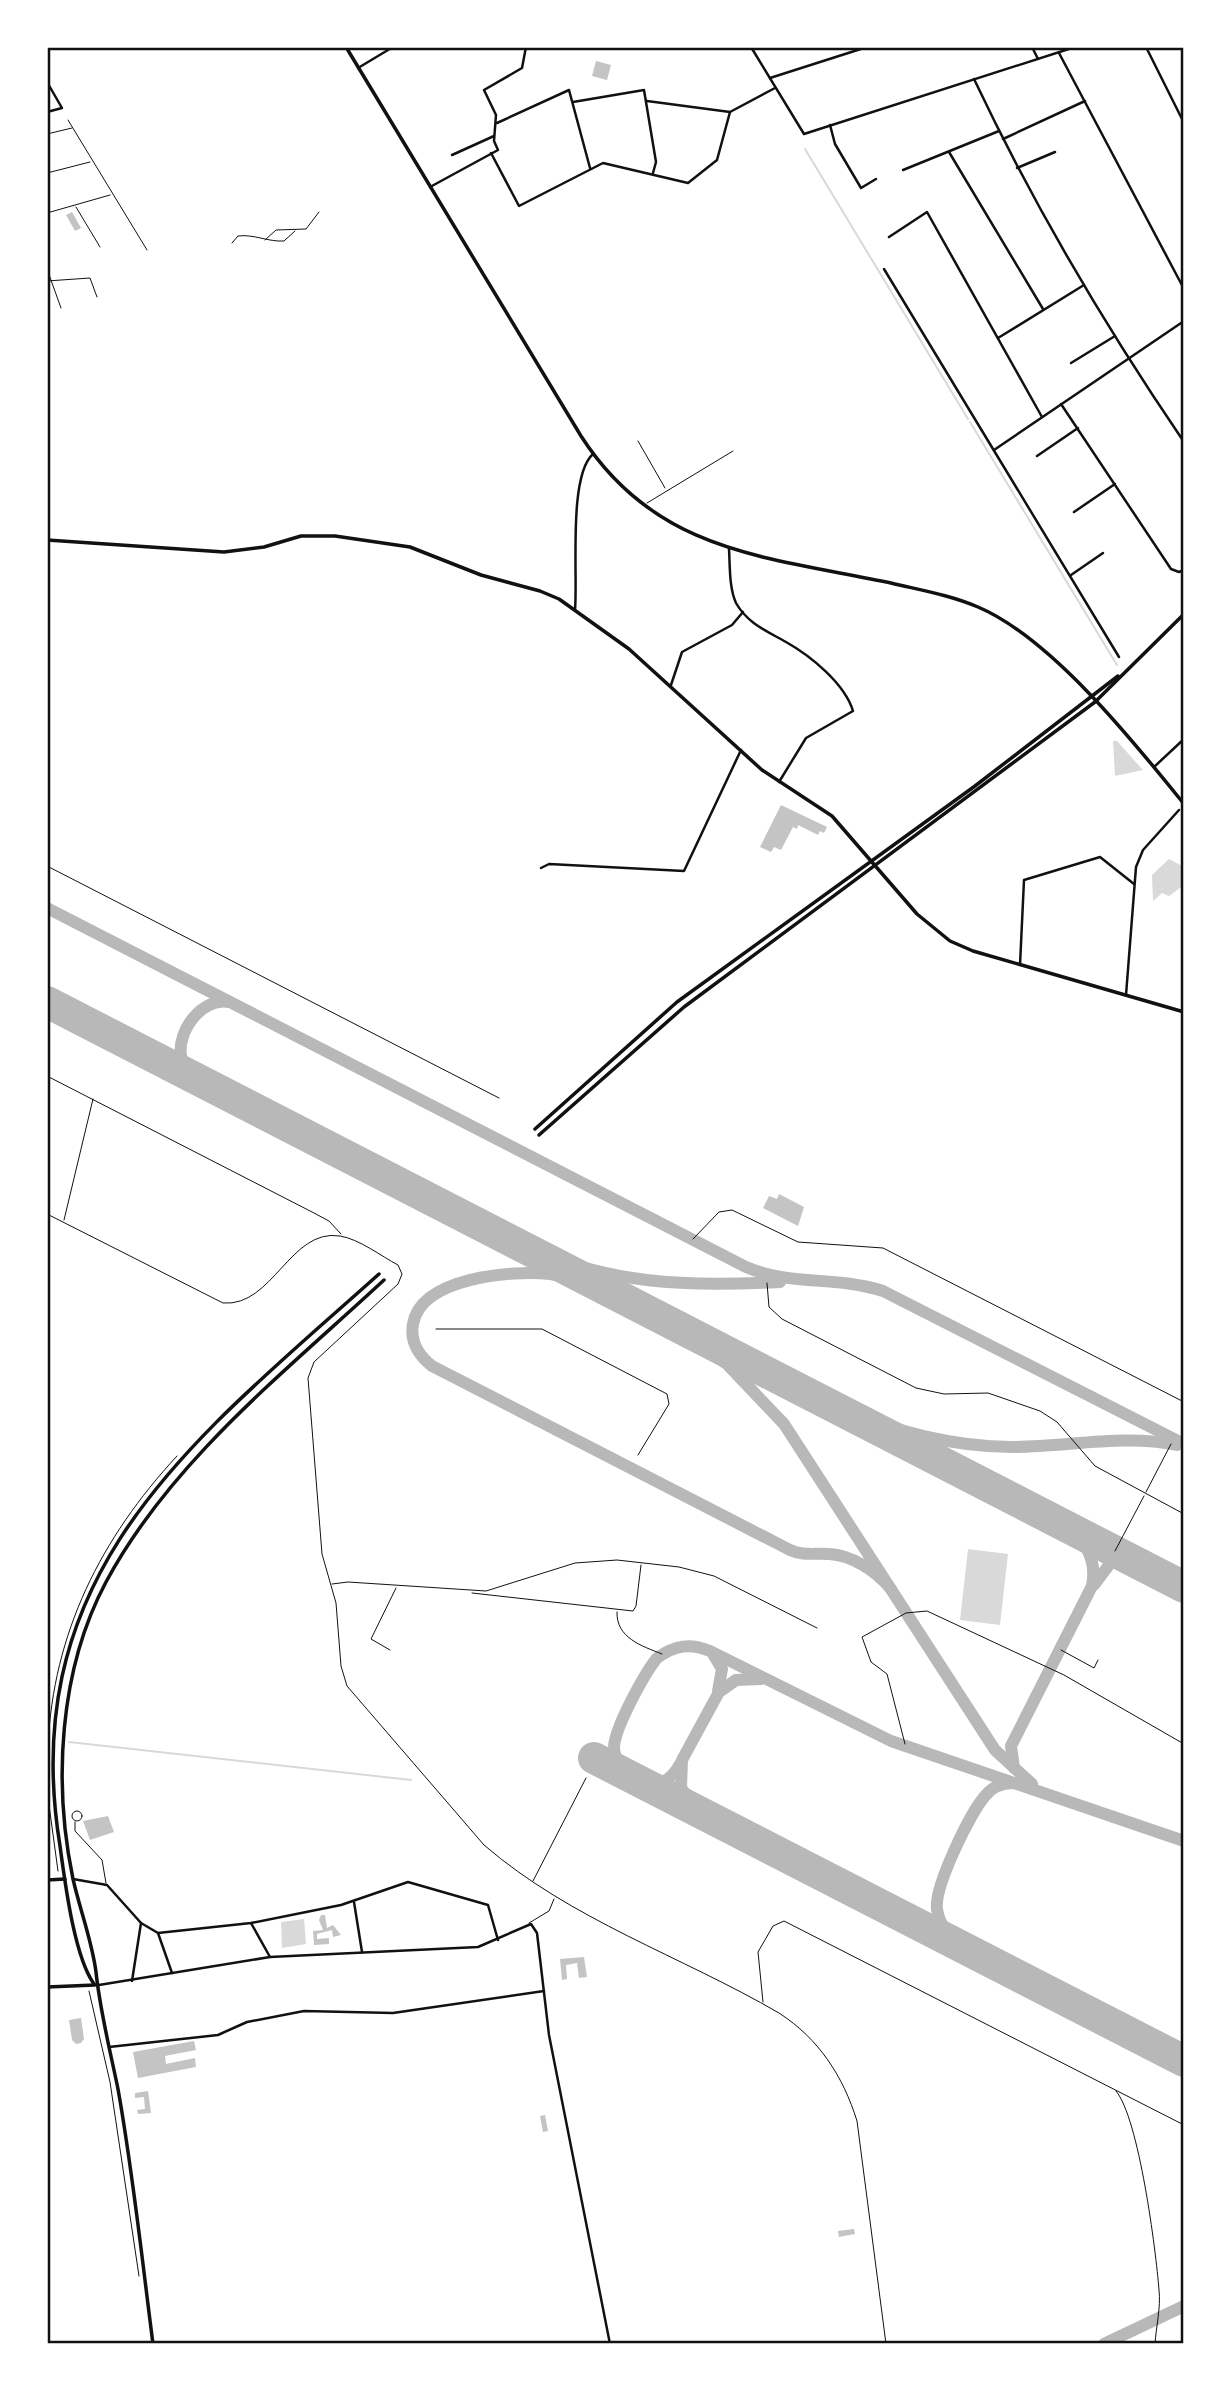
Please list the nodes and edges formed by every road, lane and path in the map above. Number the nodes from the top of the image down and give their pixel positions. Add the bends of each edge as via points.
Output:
1 (346, 47) edge
2 (393, 47) edge
3 (526, 47) edge
4 (751, 47) edge
5 (867, 47) edge
6 (1032, 47) edge
7 (1075, 47) edge
8 (1146, 47) edge
9 (1059, 52) junction
10 (1038, 59) junction
11 (358, 68) junction
12 (769, 78) junction
13 (974, 79) junction
14 (47, 82) edge
15 (775, 88) junction
16 (647, 101) junction
17 (1085, 101) junction
18 (573, 102) junction
19 (47, 112) edge
20 (730, 112) junction
21 (68, 120) dead end
22 (497, 122) junction
23 (1184, 123) edge
24 (830, 125) junction
25 (72, 128) junction
26 (999, 131) junction
27 (47, 134) edge
28 (495, 136) junction
29 (1003, 139) junction
30 (950, 152) junction
31 (1055, 152) dead end
32 (491, 153) junction
33 (452, 155) dead end
34 (92, 161) junction
35 (1017, 168) junction
36 (590, 170) junction
37 (903, 170) dead end
38 (47, 173) edge
39 (653, 174) junction
40 (876, 179) dead end
41 (430, 187) junction
42 (112, 195) junction
43 (75, 205) junction
44 (319, 212) dead end
45 (47, 213) edge
46 (295, 231) junction
47 (889, 237) dead end
48 (265, 240) junction
49 (232, 243) dead end
50 (100, 247) dead end
51 (147, 250) dead end
52 (47, 269) edge
53 (884, 269) dead end
54 (47, 281) edge
55 (51, 281) junction
56 (1084, 285) junction
57 (1184, 289) edge
58 (97, 297) dead end
59 (61, 308) dead end
60 (1043, 309) junction
61 (1184, 321) edge
62 (1115, 336) junction
63 (998, 338) junction
64 (1128, 358) junction
65 (1071, 363) dead end
66 (1061, 404) junction
67 (1042, 417) junction
68 (1077, 428) junction
69 (638, 441) dead end
70 (1184, 442) edge
71 (994, 450) junction
72 (733, 451) dead end
73 (593, 454) junction
74 (1037, 456) dead end
75 (1115, 484) junction
76 (666, 490) junction
77 (643, 506) junction
78 (1074, 512) dead end
79 (47, 540) edge
80 (729, 549) junction
81 (1103, 553) dead end
82 (1184, 570) edge
83 (1070, 575) junction
84 (575, 610) junction
85 (743, 612) junction
86 (1184, 614) edge
87 (1119, 657) dead end
88 (1123, 672) junction
89 (671, 685) junction
90 (1089, 696) junction
91 (1095, 702) junction
92 (1184, 739) edge
93 (741, 750) junction
94 (1154, 766) junction
95 (779, 782) junction
96 (1184, 804) edge
97 (1179, 810) dead end
98 (869, 861) junction
99 (47, 866) edge
100 (873, 867) junction
101 (541, 868) dead end
102 (1134, 884) junction
103 (1020, 965) junction
104 (1126, 995) junction
105 (1184, 1012) edge
106 (47, 1076) edge
107 (499, 1098) dead end
108 (93, 1099) junction
109 (535, 1129) dead end
110 (539, 1135) dead end
111 (47, 1214) edge
112 (64, 1222) junction
113 (342, 1236) junction
114 (693, 1239) dead end
115 (379, 1274) dead end
116 (384, 1280) dead end
117 (767, 1283) dead end
118 (436, 1329) dead end
119 (1184, 1402) edge
120 (1171, 1444) dead end
121 (178, 1455) dead end
122 (638, 1455) dead end
123 (1144, 1494) junction
124 (1184, 1514) edge
125 (1115, 1551) dead end
126 (641, 1563) junction
127 (331, 1585) junction
128 (397, 1586) junction
129 (469, 1592) junction
130 (617, 1610) junction
131 (817, 1629) dead end
132 (390, 1650) dead end
133 (1061, 1650) dead end
134 (662, 1654) dead end
135 (1098, 1660) dead end
136 (905, 1744) dead end
137 (1184, 1744) edge
138 (586, 1777) dead end
139 (75, 1822) dead end
140 (63, 1879) junction
141 (73, 1879) junction
142 (47, 1880) edge
143 (532, 1883) junction
144 (107, 1885) junction
145 (555, 1897) junction
146 (354, 1902) junction
147 (141, 1923) junction
148 (251, 1923) junction
149 (529, 1923) junction
150 (158, 1933) junction
151 (498, 1940) junction
152 (362, 1952) junction
153 (270, 1957) junction
154 (172, 1973) junction
155 (132, 1981) junction
156 (95, 1985) junction
157 (88, 1986) junction
158 (47, 1987) edge
159 (544, 1991) junction
160 (763, 2004) junction
161 (110, 2047) junction
162 (1115, 2090) junction
163 (1184, 2125) edge
164 (139, 2275) dead end
165 (153, 2344) edge
166 (610, 2344) edge
167 (886, 2344) edge
168 (1154, 2344) edge

1 - 11 main road
2 - 11 street
3 - 22 street via 522,68 484,90
4 - 12 street
5 - 12 street
6 - 10 street
7 - 9 street
8 - 23 street
9 - 10 street
9 - 17 street
10 - 13 street
11 - 41 main road
12 - 15 street
13 - 24 street
13 - 26 street
14 - 19 street via 62,108
15 - 20 street
15 - 24 street via 803,134
16 - 18 street via 642,88
16 - 20 street
16 - 39 street via 656,162
17 - 29 street
17 - 57 street
18 - 22 street via 572,93 566,90
18 - 36 street
20 - 39 street via 717,160 688,183
21 - 25 lane
22 - 28 street
24 - 40 street via 835,144 861,188
25 - 27 lane
25 - 34 lane
26 - 29 street
26 - 30 street
28 - 32 street via 498,150
28 - 33 street
29 - 35 street
30 - 37 street
30 - 60 street
31 - 35 street
32 - 36 street via 519,206
32 - 41 street
34 - 38 lane
34 - 42 lane
35 - 56 street
36 - 39 street via 603,163
41 - 73 main road
42 - 43 lane
42 - 51 lane
43 - 45 lane
43 - 50 lane
44 - 46 path via 306,229
46 - 48 path via 276,230
46 - 48 path via 284,241
47 - 63 street via 928,212
48 - 49 path via 250,234 238,236
52 - 55 lane
53 - 71 street
54 - 55 lane
55 - 58 lane via 90,278
55 - 59 lane
56 - 60 street
56 - 62 street
60 - 63 street
61 - 64 street
62 - 64 street
62 - 65 street
63 - 67 street
64 - 66 street
64 - 70 street
66 - 67 street
66 - 68 street
67 - 71 street
68 - 74 street
68 - 75 street
69 - 76 lane
71 - 83 street
72 - 76 lane
73 - 77 main road
73 - 84 street via 584,462 575,522
75 - 78 street
75 - 82 street via 1171,569
76 - 77 lane
77 - 80 main road via 685,532
79 - 84 main road via 224,552 318,535 390,543 540,591
80 - 85 street via 733,596
80 - 90 main road via 941,594 978,607 1028,636
81 - 83 street
83 - 87 street
84 - 89 main road
85 - 89 street via 732,625 681,652
85 - 95 street via 844,690 853,711 806,738
86 - 88 main road
88 - 90 main road
88 - 91 main road
89 - 93 main road
90 - 91 main road
90 - 98 main road via 975,786
91 - 94 main road
91 - 100 main road
92 - 94 street
93 - 95 main road
93 - 101 street via 684,871 549,864
94 - 96 main road
95 - 98 main road via 832,816
97 - 102 street via 1143,850
98 - 100 main road
98 - 109 main road via 677,1002
99 - 107 lane
100 - 103 main road via 936,932 973,951
100 - 110 main road via 655,1029
102 - 103 street via 1100,857 1024,880
102 - 104 street
103 - 104 main road
104 - 105 main road
106 - 108 lane
108 - 112 lane
108 - 113 lane via 323,1218
111 - 112 lane
112 - 113 lane via 229,1303 246,1301 313,1240
113 - 127 lane via 398,1265 402,1274 398,1284 310,1370 322,1554
114 - 119 lane via 719,1212 732,1210 798,1242 883,1248
115 - 140 main road via 241,1398 181,1460 133,1515 95,1580 63,1662 55,1708 53,1783
116 - 141 main road via 189,1466 144,1521 105,1583 76,1666 62,1741 63,1815
117 - 123 lane via 769,1307 782,1319 916,1388 944,1394 988,1393 1040,1411 1057,1422 1095,1466
118 - 122 lane via 542,1329 667,1394 669,1404
120 - 123 lane
121 - 140 path via 132,1508 96,1565 64,1644 51,1706 48,1761 51,1823
123 - 124 lane
123 - 125 lane
126 - 129 lane via 583,1561 501,1588
126 - 130 lane via 636,1606 633,1611
126 - 131 lane via 714,1576
127 - 128 lane
127 - 143 lane via 341,1666 353,1696 484,1845
128 - 129 lane
128 - 132 lane via 371,1639
129 - 130 lane
130 - 134 lane via 623,1634
133 - 135 lane via 1094,1668
136 - 137 lane via 887,1675 871,1662 862,1637 906,1613 928,1611 1064,1675
138 - 143 lane
139 - 144 lane via 75,1831 102,1860
140 - 142 main road
140 - 156 main road via 82,1958
141 - 144 street
141 - 156 main road
143 - 145 lane
144 - 147 street
145 - 149 lane via 549,1910
145 - 160 lane
146 - 148 street
146 - 151 street via 400,1883 418,1885 488,1905
146 - 152 street
147 - 150 street
147 - 155 street
148 - 150 street
148 - 153 street
149 - 151 street
149 - 159 street via 537,1933
150 - 154 street
151 - 152 street via 478,1947
152 - 153 street
153 - 154 street
154 - 155 street
155 - 156 street
156 - 157 main road
156 - 161 main road
157 - 158 main road
157 - 164 path via 108,2073
159 - 161 street via 393,2013 304,2011 247,2022 218,2035
159 - 166 street via 548,2035
160 - 162 lane via 758,1952 773,1926 785,1921
160 - 167 lane via 810,2038 845,2088 858,2129
161 - 165 main road
162 - 163 lane
162 - 168 lane via 1124,2100 1138,2160 1160,2293

